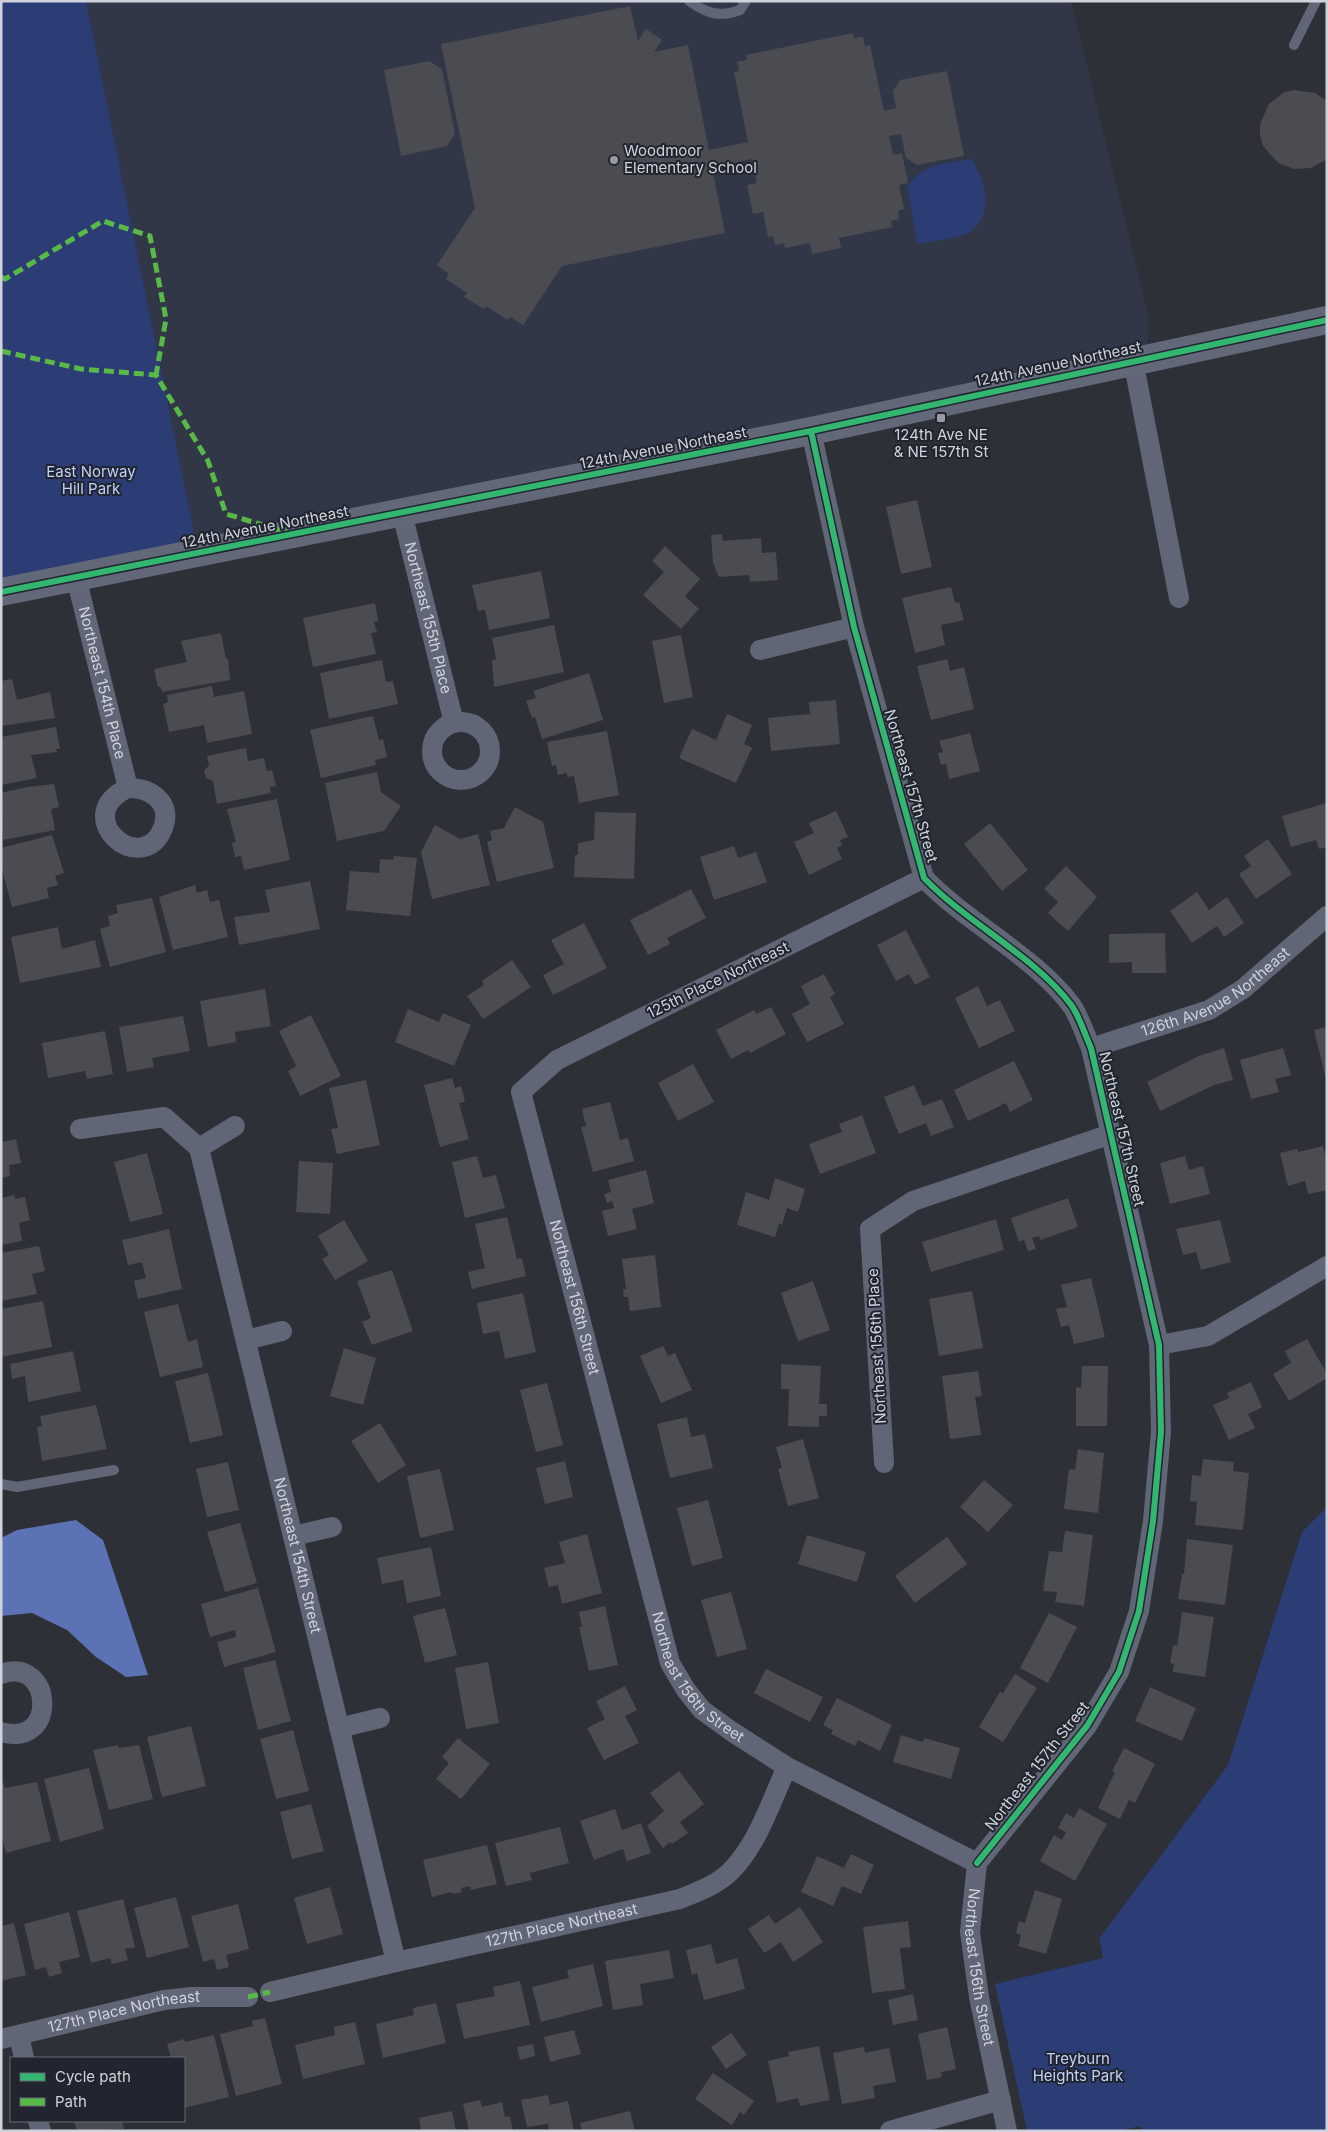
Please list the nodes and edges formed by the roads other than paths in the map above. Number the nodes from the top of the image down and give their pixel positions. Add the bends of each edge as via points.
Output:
1 (689, 1) edge
2 (746, 1) edge
3 (1316, 1) edge
4 (1294, 45) dead end
5 (1327, 320) edge
6 (1134, 360) junction
7 (812, 431) junction
8 (402, 513) junction
9 (76, 577) junction
10 (1, 592) edge
11 (1179, 598) dead end
12 (854, 626) junction
13 (760, 650) dead end
14 (454, 723) dead end
15 (128, 788) dead end
16 (924, 878) junction
17 (1327, 916) edge
18 (1091, 1048) junction
19 (521, 1092) joint
20 (235, 1126) dead end
21 (80, 1129) dead end
22 (1111, 1134) junction
23 (199, 1148) junction
24 (1327, 1266) edge
25 (282, 1331) dead end
26 (246, 1340) junction
27 (1159, 1345) junction
28 (884, 1463) dead end
29 (114, 1470) dead end
30 (1, 1484) edge
31 (332, 1526) dead end
32 (293, 1536) junction
33 (1, 1674) edge
34 (380, 1718) dead end
35 (340, 1728) junction
36 (1, 1732) edge
37 (787, 1767) junction
38 (977, 1863) junction
39 (396, 1962) junction
40 (270, 1992) dead end
41 (248, 1997) dead end
42 (10, 2037) edge
43 (23, 2057) edge
44 (1001, 2100) junction
45 (890, 2131) edge
46 (1007, 2131) edge

1 - 2 lane via 704,12 717,15 740,10
3 - 4 lane
5 - 6 street, 124th Avenue Northeast
6 - 7 street, 124th Avenue Northeast
6 - 11 street
7 - 8 street, 124th Avenue Northeast
7 - 12 street, Northeast 157th Street
8 - 9 street, 124th Avenue Northeast
8 - 14 street, Northeast 155th Place
9 - 10 street, 124th Avenue Northeast
9 - 15 street, Northeast 154th Place
12 - 13 street
12 - 16 street, Northeast 157th Street
16 - 18 street, Northeast 157th Street via 942,897 1045,978 1072,1007
16 - 19 street, 125th Place Northeast via 557,1060
17 - 18 street, 126th Avenue Northeast via 1243,989 1209,1010
18 - 22 street, Northeast 157th Street
19 - 37 street, Northeast 156th Street via 670,1664 702,1710
20 - 23 street
21 - 23 street via 164,1117
22 - 27 street, Northeast 157th Street
22 - 28 street, Northeast 156th Place via 913,1201 870,1229
23 - 26 street, Northeast 154th Street
24 - 27 street via 1208,1336
25 - 26 street
26 - 32 street, Northeast 154th Street
27 - 38 street, Northeast 157th Street via 1161,1432 1153,1521 1139,1611 1119,1672 1087,1726
29 - 30 lane via 17,1487
31 - 32 street
32 - 35 street, Northeast 154th Street
33 - 36 street via 14,1672 33,1680 40,1687 44,1706 36,1724 28,1730 19,1734
34 - 35 street
35 - 39 street, Northeast 154th Street
37 - 38 street, Northeast 156th Street
37 - 39 street, 127th Place Northeast via 747,1852 730,1872 709,1887 680,1899
38 - 44 street, Northeast 156th Street via 970,1932 979,1997
39 - 40 street, 127th Place Northeast
41 - 42 street, 127th Place Northeast via 164,2000
42 - 43 street
44 - 45 street
44 - 46 street, Northeast 156th Street

